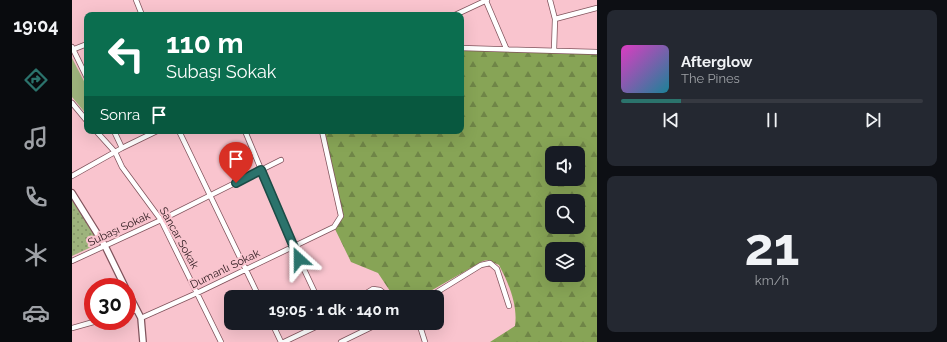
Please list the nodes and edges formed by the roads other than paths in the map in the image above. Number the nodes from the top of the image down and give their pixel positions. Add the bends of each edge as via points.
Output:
1 (136, 0) edge
2 (487, 0) edge
3 (550, 0) edge
4 (597, 8) edge
5 (141, 12) edge
6 (461, 12) edge
7 (554, 19) junction
8 (84, 45) edge
9 (464, 48) edge
10 (506, 48) junction
11 (72, 49) edge
12 (554, 50) junction
13 (597, 52) edge
14 (84, 72) edge
15 (72, 104) edge
16 (84, 118) edge
17 (99, 134) edge
18 (115, 134) edge
19 (151, 134) edge
20 (180, 134) edge
21 (246, 134) edge
22 (323, 134) edge
23 (122, 148) junction
24 (115, 152) junction
25 (281, 160) dead end
26 (261, 170) junction
27 (72, 176) edge
28 (72, 193) edge
29 (211, 195) junction
30 (161, 220) junction
31 (105, 246) junction
32 (293, 246) junction
33 (72, 261) edge
34 (246, 269) junction
35 (121, 278) edge
36 (256, 290) edge
37 (314, 290) edge
38 (440, 290) edge
39 (197, 293) junction
40 (509, 306) dead end
41 (137, 310) edge
42 (141, 318) junction
43 (84, 325) edge
44 (72, 328) edge
45 (275, 330) edge
46 (309, 330) edge
47 (366, 330) edge
48 (421, 330) edge
49 (143, 342) edge
50 (220, 342) edge
51 (281, 342) edge
52 (284, 342) edge
53 (341, 342) edge
54 (425, 342) edge

1 - 5 street
2 - 6 street
2 - 10 street
3 - 7 street
4 - 7 street
7 - 12 street
8 - 11 street
9 - 10 street
10 - 12 street
11 - 14 street
12 - 13 street
15 - 16 street
17 - 24 street, Sancar Sokak
18 - 23 street
19 - 23 street
20 - 29 street
21 - 26 street
22 - 32 street, Dumanlı Sokak via 341,216 334,227
23 - 24 street
24 - 27 street
24 - 30 street, Sancar Sokak via 122,167
25 - 26 street, Subaşı Sokak
26 - 29 street, Subaşı Sokak
26 - 32 street
28 - 31 street
29 - 30 street, Subaşı Sokak
29 - 34 street
30 - 31 street, Subaşı Sokak
30 - 39 street, Sancar Sokak
31 - 33 street, Subaşı Sokak
31 - 35 street
32 - 34 street, Dumanlı Sokak
32 - 37 street
34 - 36 street
34 - 39 street, Dumanlı Sokak
38 - 40 street via 481,265 490,263 497,269
39 - 42 street, Dumanlı Sokak
39 - 50 street, Sancar Sokak
41 - 42 street
42 - 49 street
43 - 44 street
45 - 51 street
46 - 52 street
47 - 53 street
48 - 54 street

